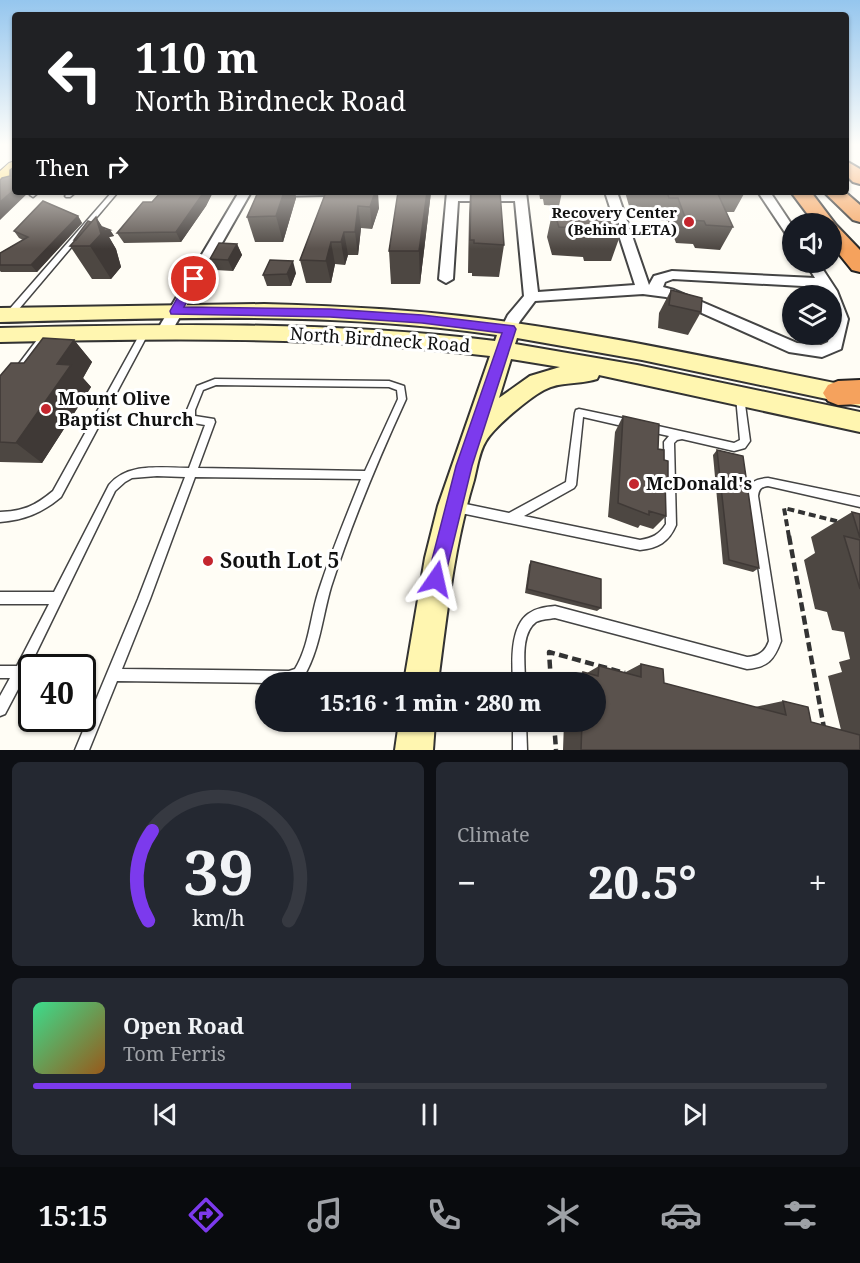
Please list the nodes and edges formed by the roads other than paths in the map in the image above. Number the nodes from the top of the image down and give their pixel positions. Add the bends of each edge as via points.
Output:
1 (4, 182) edge
2 (0, 186) edge
3 (112, 195) edge
4 (244, 195) edge
5 (452, 195) edge
6 (520, 195) edge
7 (612, 195) edge
8 (767, 195) edge
9 (803, 195) edge
10 (837, 195) edge
11 (817, 213) edge
12 (860, 216) edge
13 (782, 218) edge
14 (842, 243) edge
15 (860, 265) edge
16 (818, 273) edge
17 (446, 279) dead end
18 (824, 283) junction
19 (649, 289) junction
20 (531, 297) junction
21 (176, 311) junction
22 (5, 314) edge
23 (154, 332) junction
24 (47, 334) junction
25 (0, 335) edge
26 (506, 340) junction
27 (621, 372) junction
28 (13, 377) edge
29 (852, 394) edge
30 (740, 397) junction
31 (860, 422) edge
32 (682, 435) junction
33 (474, 436) junction
34 (192, 472) junction
35 (367, 475) junction
36 (860, 502) edge
37 (452, 506) junction
38 (0, 517) edge
39 (510, 518) junction
40 (0, 598) edge
41 (58, 598) junction
42 (30, 654) edge
43 (0, 672) edge
44 (18, 672) edge
45 (422, 672) edge
46 (519, 672) edge
47 (114, 675) junction
48 (18, 677) edge
49 (0, 709) edge
50 (416, 732) edge
51 (520, 732) edge
52 (82, 750) edge
53 (414, 750) edge
54 (520, 750) edge

1 - 2 lane
3 - 22 lane
4 - 21 street
5 - 6 street
5 - 17 street
6 - 20 street
7 - 19 street
8 - 13 street
9 - 11 highway
10 - 12 highway
14 - 15 highway
16 - 18 street
18 - 19 street via 672,275 659,279
18 - 19 street via 841,319 835,345 822,351 795,348 669,293
19 - 20 street
20 - 26 street via 513,319
21 - 22 main road, North Birdneck Road
21 - 23 street
21 - 26 main road, North Birdneck Road via 330,313 422,319
23 - 24 main road, North Birdneck Road
23 - 26 main road, North Birdneck Road via 257,331
23 - 38 lane via 57,494 39,509 18,517
24 - 25 main road, North Birdneck Road
24 - 28 lane
26 - 27 main road, North Birdneck Road
26 - 29 main road, North Birdneck Road via 644,353
26 - 33 main road
27 - 30 main road, North Birdneck Road
27 - 33 main road via 566,374 533,383
30 - 31 main road, North Birdneck Road
30 - 32 lane via 745,441 742,446
32 - 39 lane via 579,413 572,485
32 - 39 lane via 669,442 671,525 666,536 654,544 640,545
33 - 37 main road
34 - 35 lane
34 - 35 lane via 211,422 194,420 190,415 197,392 204,384 396,385 401,388 402,399
34 - 41 lane via 129,473 117,481
34 - 47 lane
35 - 47 lane via 321,601 309,655 298,674
36 - 46 lane via 768,482 754,488 775,641 771,654 761,662 747,663 544,612 522,629
37 - 39 lane
37 - 45 main road
40 - 41 lane
41 - 42 lane
43 - 44 lane
47 - 52 lane
48 - 49 lane
50 - 53 main road
51 - 54 lane

